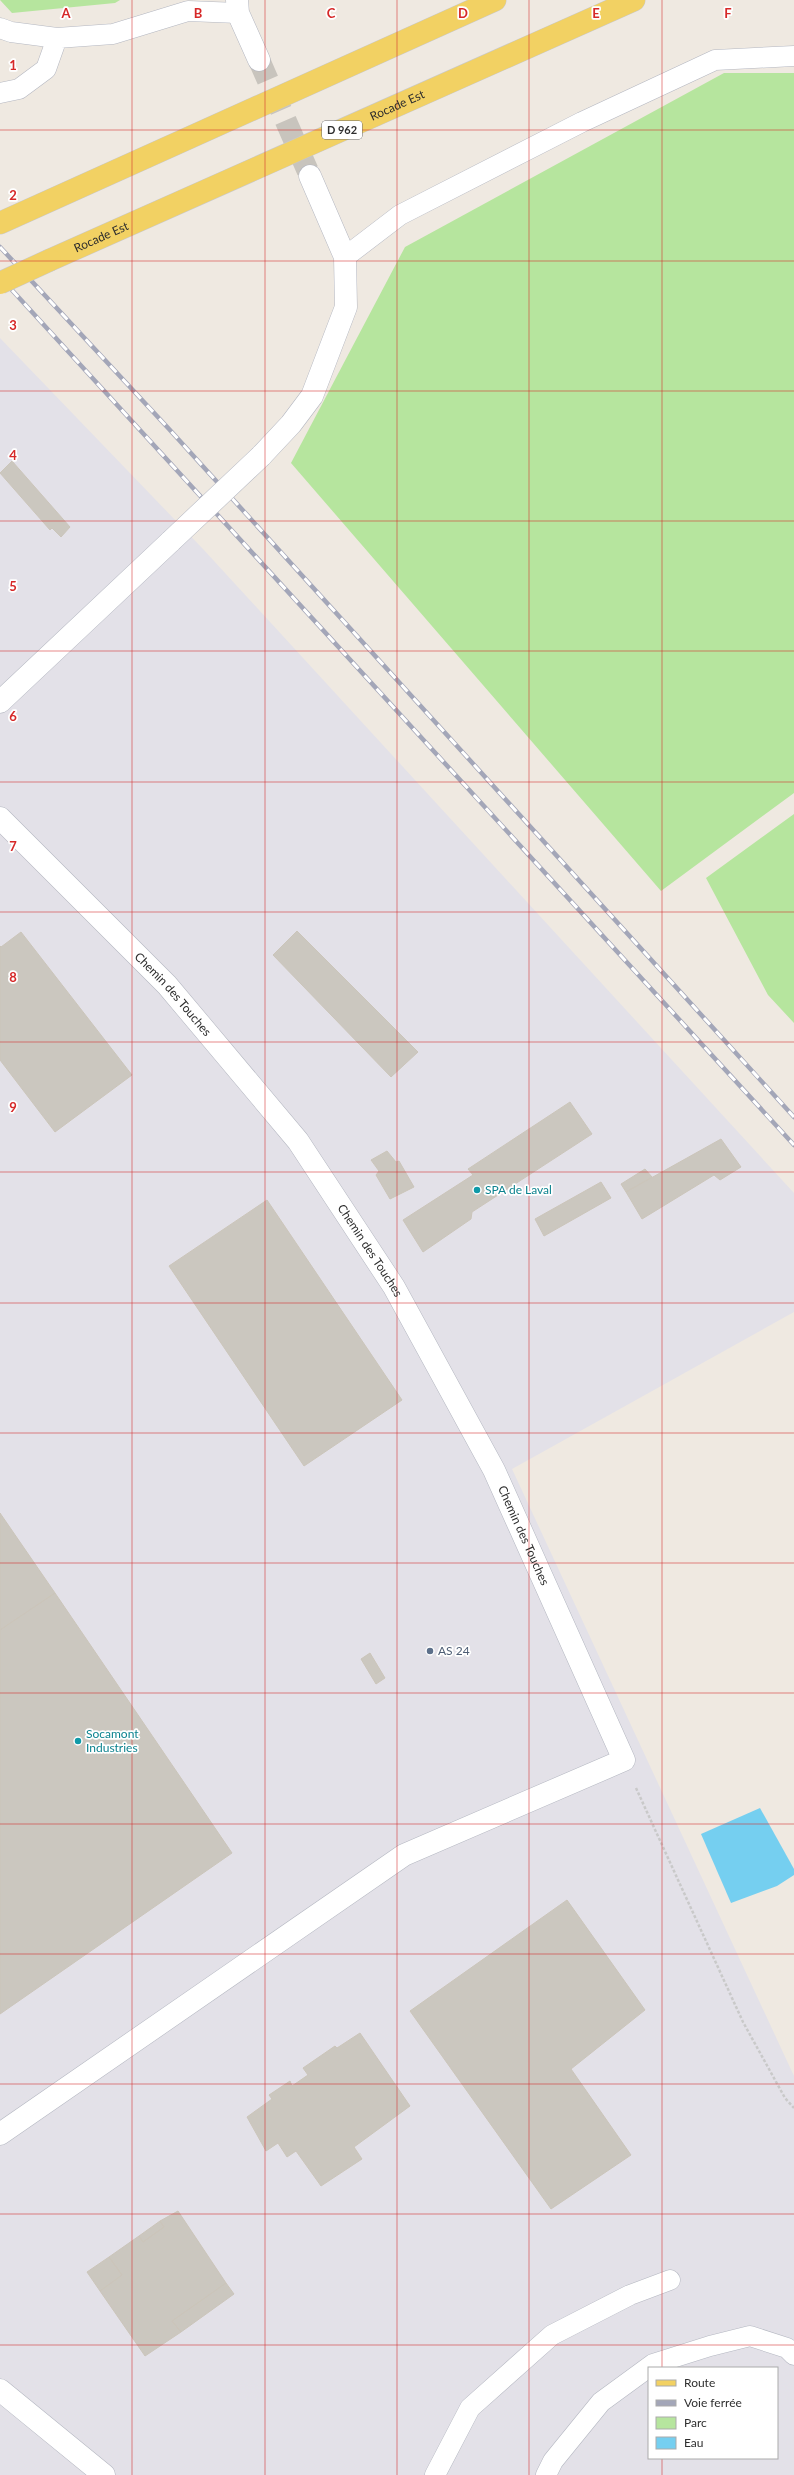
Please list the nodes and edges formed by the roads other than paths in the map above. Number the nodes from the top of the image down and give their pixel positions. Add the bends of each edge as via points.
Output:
1 (495, 0) edge
2 (634, 0) edge
3 (238, 6) edge
4 (0, 28) edge
5 (57, 38) junction
6 (794, 56) edge
7 (259, 60) tunnel mouth
8 (0, 93) edge
9 (310, 176) tunnel mouth
10 (5, 220) edge
11 (345, 257) junction
12 (0, 283) edge
13 (0, 702) edge
14 (0, 818) edge
15 (0, 2134) edge
16 (670, 2280) dead end
17 (794, 2355) edge
18 (649, 2367) edge
19 (648, 2368) edge
20 (0, 2390) edge
21 (104, 2475) edge
22 (436, 2475) edge
23 (546, 2475) edge

1 - 10 main road
2 - 12 main road, Rocade Est / D 962, bridge
3 - 5 lane via 188,11 113,34
3 - 7 street
4 - 5 lane via 11,32
5 - 8 lane via 46,69 19,89
6 - 11 lane via 715,60 582,122 400,215
9 - 11 street
11 - 13 street, bridge via 346,307 312,396 291,424 261,456
14 - 15 street, Chemin des Touches via 167,985 298,1141 394,1288 494,1470 624,1760 404,1855
16 - 22 lane via 630,2295 552,2335 470,2408
17 - 18 lane via 787,2348 750,2336 710,2346
19 - 23 lane via 601,2402 553,2462
20 - 21 street

